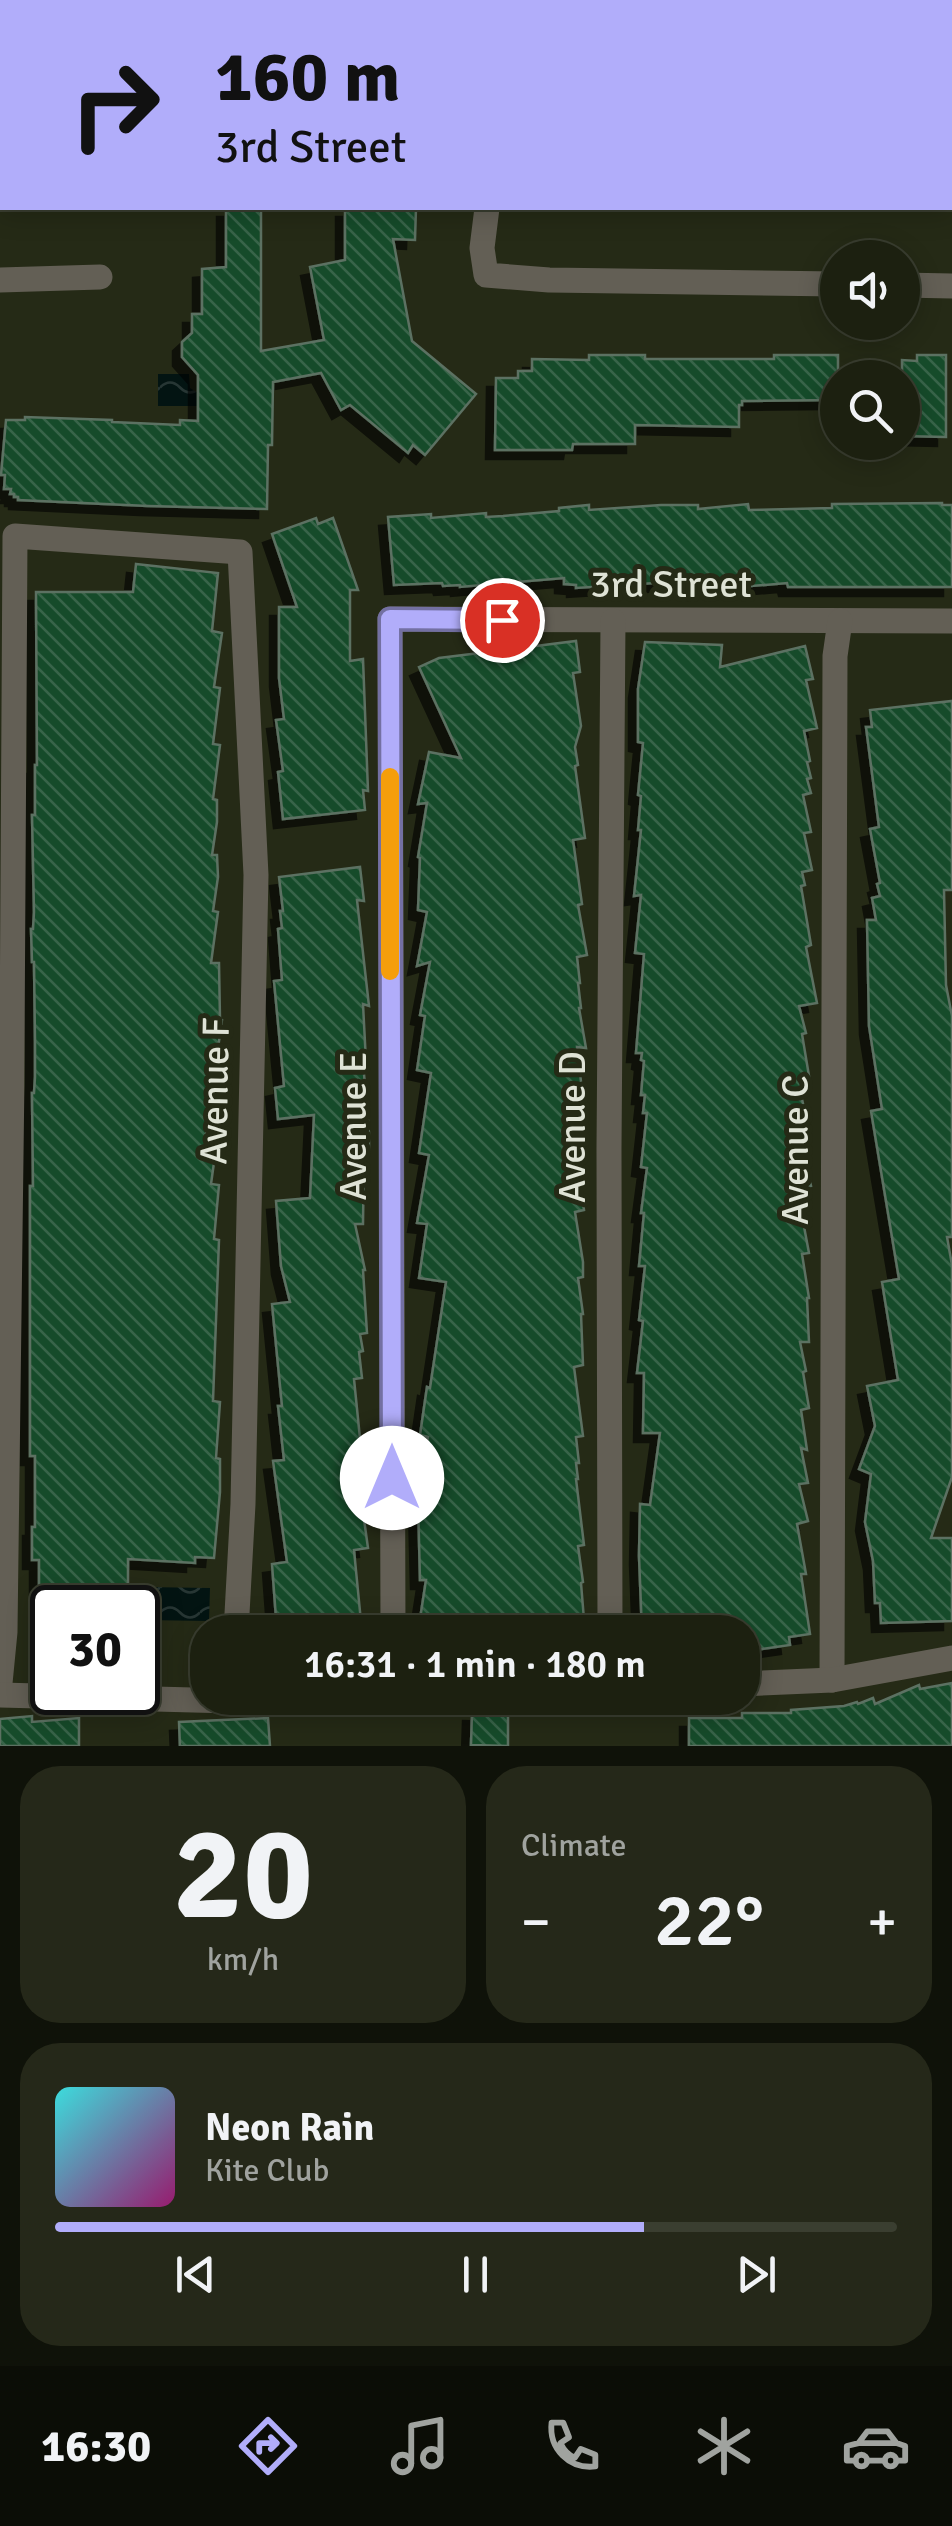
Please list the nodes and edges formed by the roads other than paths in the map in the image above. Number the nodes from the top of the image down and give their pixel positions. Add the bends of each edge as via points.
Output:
1 (487, 210) edge
2 (100, 278) dead end
3 (0, 280) edge
4 (820, 284) edge
5 (920, 285) edge
6 (952, 286) edge
7 (390, 619) joint
8 (613, 621) junction
9 (840, 621) junction
10 (952, 621) edge
11 (237, 1615) edge
12 (393, 1615) edge
13 (610, 1615) edge
14 (952, 1658) edge
15 (832, 1680) junction
16 (0, 1683) edge
17 (760, 1683) edge
18 (0, 1695) edge
19 (190, 1699) edge

1 - 4 street via 486,275
2 - 3 street
5 - 6 street
7 - 8 street, 3rd Street
7 - 12 street, Avenue E
8 - 9 street, 3rd Street
8 - 13 street, Avenue D
9 - 10 street, 3rd Street
9 - 15 street, Avenue C
11 - 16 street, Avenue F via 256,875 240,552 15,536
14 - 15 street
15 - 17 street
18 - 19 street

